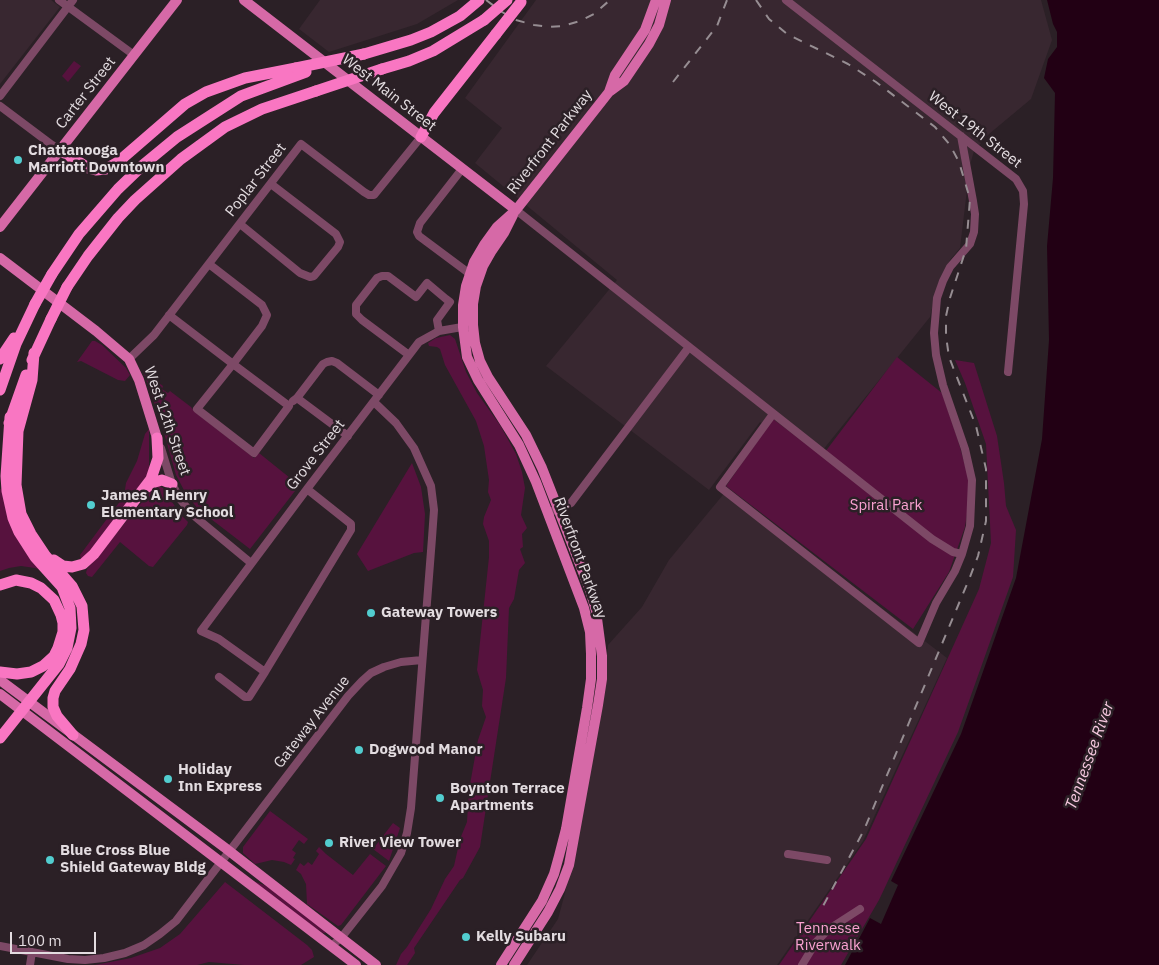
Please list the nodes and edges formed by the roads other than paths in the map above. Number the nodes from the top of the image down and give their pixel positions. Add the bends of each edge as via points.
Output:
1 (59, 0) edge
2 (177, 0) edge
3 (244, 0) edge
4 (479, 0) edge
5 (507, 0) edge
6 (656, 0) edge
7 (666, 0) edge
8 (786, 0) edge
9 (522, 1) edge
10 (70, 3) edge
11 (134, 55) junction
12 (301, 70) junction
13 (608, 92) junction
14 (0, 96) edge
15 (0, 106) edge
16 (961, 136) junction
17 (421, 137) junction
18 (60, 150) junction
19 (462, 169) junction
20 (271, 184) junction
21 (516, 210) junction
22 (240, 224) junction
23 (0, 227) edge
24 (0, 258) edge
25 (209, 264) junction
26 (470, 274) junction
27 (169, 315) junction
28 (468, 326) junction
29 (23, 327) junction
30 (439, 331) junction
31 (689, 347) junction
32 (34, 353) junction
33 (409, 355) junction
34 (0, 360) edge
35 (129, 360) junction
36 (233, 364) junction
37 (1008, 372) dead end
38 (0, 390) edge
39 (296, 398) junction
40 (376, 399) junction
41 (289, 406) junction
42 (774, 414) junction
43 (10, 417) junction
44 (348, 436) junction
45 (157, 438) junction
46 (0, 457) edge
47 (172, 484) junction
48 (145, 489) junction
49 (306, 489) junction
50 (558, 508) junction
51 (548, 513) junction
52 (31, 534) junction
53 (962, 554) junction
54 (251, 564) junction
55 (0, 585) edge
56 (422, 660) junction
57 (0, 672) edge
58 (265, 672) junction
59 (219, 677) dead end
60 (0, 680) edge
61 (0, 694) edge
62 (25, 707) junction
63 (73, 735) junction
64 (0, 738) edge
65 (229, 851) junction
66 (788, 854) dead end
67 (827, 860) dead end
68 (220, 862) junction
69 (549, 899) junction
70 (860, 909) dead end
71 (341, 938) junction
72 (0, 946) edge
73 (332, 946) junction
74 (32, 952) junction
75 (30, 965) edge
76 (356, 965) edge
77 (376, 965) edge
78 (501, 965) edge
79 (514, 965) edge
80 (802, 965) edge

1 - 10 street
2 - 11 main road, Carter Street
3 - 17 main road, West Main Street
4 - 12 highway, bridge via 468,10 421,37
5 - 32 highway, bridge via 484,20 433,51 262,109 224,127 182,159 118,218 67,287
6 - 13 main road, Riverfront Parkway via 645,30 615,75
7 - 13 main road, Riverfront Parkway via 649,44 624,81
8 - 16 street, West 19th Street
9 - 17 highway, bridge via 434,112
10 - 11 street
10 - 14 street
11 - 18 main road, Carter Street
12 - 18 highway via 245,78 206,92 185,104 106,169 88,168
12 - 29 highway, bridge via 241,96 177,137 143,165 79,234
13 - 21 main road, Riverfront Parkway
15 - 18 street
16 - 37 street, West 19th Street via 1016,179 1023,191
16 - 53 street via 975,214 974,232 970,244 950,267 943,281 937,298 934,333 943,385 972,480 970,526
17 - 19 main road, West Main Street
17 - 20 street, Poplar Street via 374,195 364,192 301,144
18 - 23 main road, Carter Street
19 - 21 main road, West Main Street
19 - 26 street via 420,223 417,232
20 - 22 street, Poplar Street
20 - 22 street via 336,234 340,242 335,251 310,278
21 - 26 main road, Riverfront Parkway via 497,227 484,245
21 - 28 main road, Riverfront Parkway via 483,266
21 - 31 street
22 - 25 street, Poplar Street
24 - 35 main road, West 12th Street
25 - 27 street, Poplar Street
25 - 36 street via 262,305 267,315
26 - 28 main road, Riverfront Parkway via 463,305
27 - 35 street, Poplar Street via 152,338
27 - 36 street
28 - 30 street, Grove Street
28 - 50 main road, Riverfront Parkway via 480,361 526,436
28 - 51 main road, Riverfront Parkway via 467,357 519,445
29 - 34 highway
29 - 38 highway
30 - 33 street, Grove Street via 419,342
30 - 33 street via 437,320 450,302 427,283 416,297 388,276 376,278 356,305 356,314
31 - 42 street
31 - 50 street via 571,503
32 - 43 highway
32 - 52 highway via 32,380 18,430 16,466 19,507
33 - 40 street, Grove Street
35 - 45 main road, West 12th Street via 139,380
36 - 41 street
36 - 41 street via 197,409 254,452
39 - 40 street via 323,364 332,361
39 - 41 street
39 - 44 street
40 - 44 street, Grove Street
40 - 56 street via 414,448 431,486 434,510
42 - 53 street via 932,538
42 - 53 street via 720,487 919,643
43 - 46 highway
43 - 62 highway via 6,476 13,518 35,556 62,587 71,616 69,639 63,656
44 - 49 street, Grove Street
45 - 47 street, West 12th Street
45 - 48 highway via 157,463
47 - 48 highway via 162,480
47 - 54 street, West 12th Street via 193,515
48 - 52 highway via 83,564 72,567 59,564
49 - 54 street, Grove Street
49 - 58 street via 350,524 351,530
50 - 51 street
50 - 69 main road, Riverfront Parkway via 596,611 602,679 569,865
51 - 69 main road, Riverfront Parkway via 584,608 592,656 587,708 566,829
52 - 63 highway via 72,586 82,606 81,644 53,698 53,707
54 - 58 street, Grove Street via 201,631 219,639
55 - 57 highway via 16,580 41,588 54,600 63,623 58,648 43,666 17,674
56 - 65 street, Gateway Avenue via 384,667 362,681
56 - 71 street via 407,834 392,871
58 - 59 street via 249,697
60 - 62 main road
61 - 62 main road
62 - 63 main road
62 - 64 highway
62 - 68 main road
63 - 65 main road
65 - 68 street, Gateway Avenue
65 - 71 main road
66 - 67 street
68 - 73 main road
68 - 74 street, Gateway Avenue via 176,920 144,945 125,953 85,960
69 - 78 main road, Riverfront Parkway
69 - 79 main road, Riverfront Parkway via 532,938
70 - 80 street via 829,929 816,942
71 - 73 street
71 - 77 main road
72 - 74 street, Gateway Avenue
73 - 76 main road
74 - 75 street

